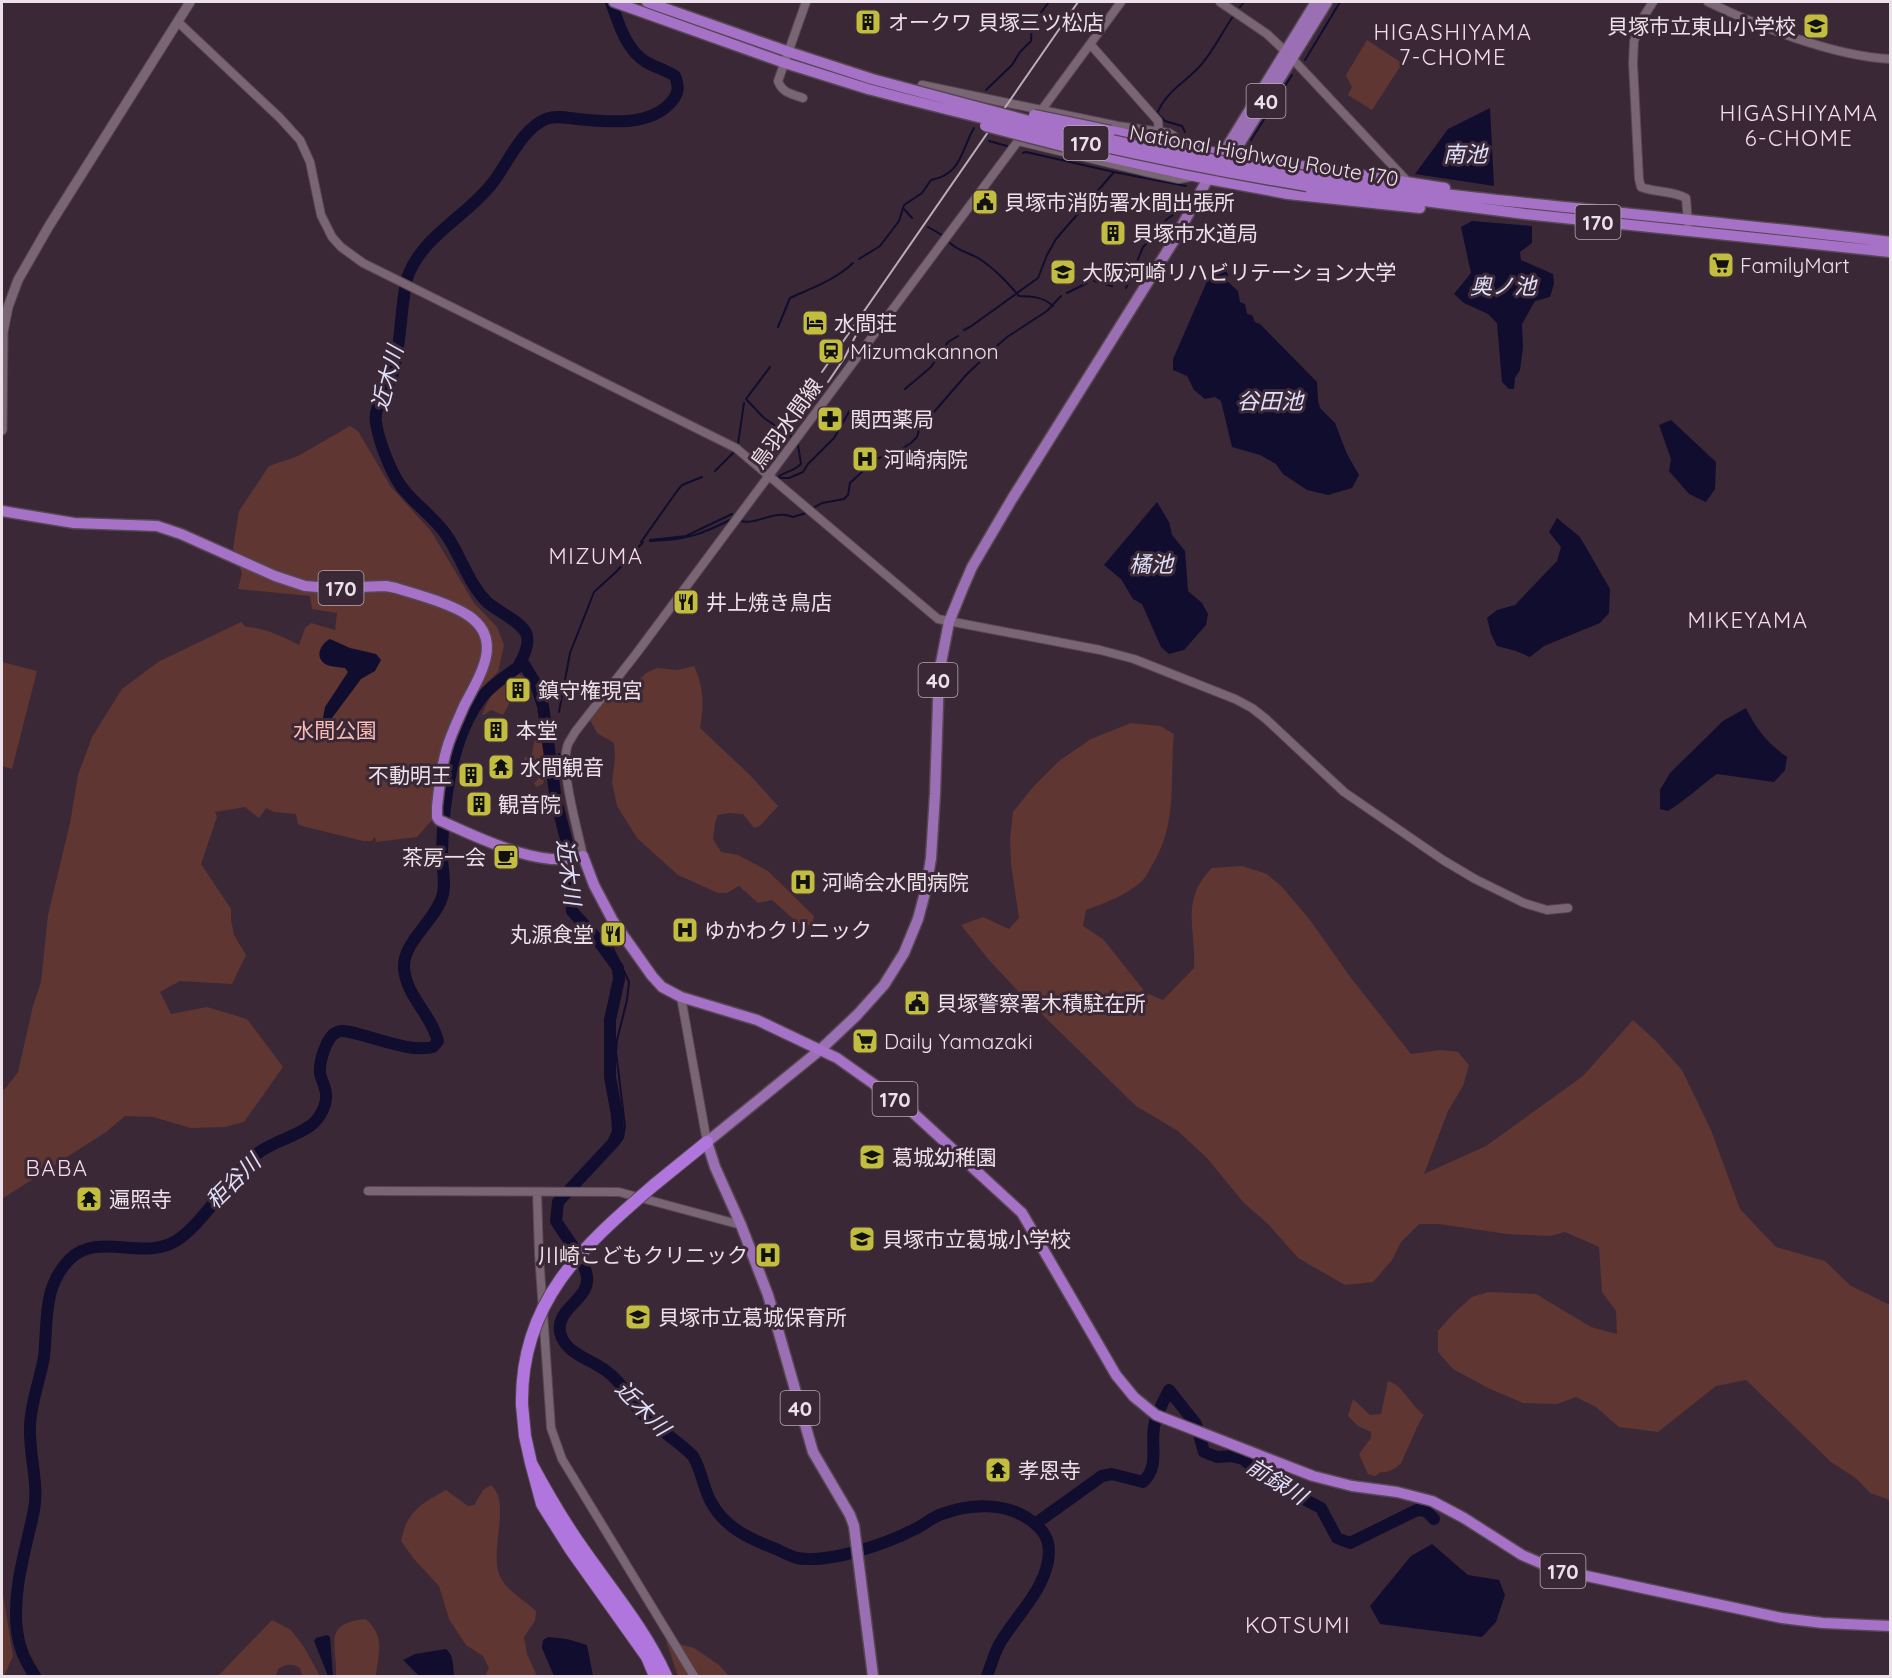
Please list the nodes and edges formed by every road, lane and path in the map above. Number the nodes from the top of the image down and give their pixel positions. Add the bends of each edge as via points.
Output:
1 (190, 2) edge
2 (614, 2) edge
3 (647, 2) edge
4 (806, 2) edge
5 (1120, 2) edge
6 (1220, 2) edge
7 (1316, 2) edge
8 (1327, 2) edge
9 (1653, 2) edge
10 (1708, 2) edge
11 (178, 22) junction
12 (1090, 44) junction
13 (789, 52) junction
14 (1289, 55) junction
15 (1890, 59) edge
16 (785, 63) junction
17 (870, 84) junction
18 (890, 84) junction
19 (922, 85) dead end
20 (803, 98) dead end
21 (1041, 110) junction
22 (968, 115) junction
23 (1159, 131) junction
24 (1018, 141) junction
25 (1182, 146) junction
26 (1228, 154) junction
27 (1195, 176) junction
28 (1210, 180) junction
29 (1308, 181) junction
30 (1408, 182) junction
31 (1464, 196) junction
32 (1525, 214) junction
33 (1689, 218) junction
34 (1688, 232) junction
35 (1890, 242) edge
36 (1890, 252) edge
37 (2, 430) edge
38 (769, 476) junction
39 (2, 511) edge
40 (949, 622) junction
41 (580, 857) junction
42 (1568, 908) dead end
43 (681, 997) junction
44 (820, 1050) junction
45 (707, 1142) junction
46 (368, 1191) dead end
47 (537, 1192) junction
48 (741, 1225) junction
49 (531, 1462) junction
50 (1890, 1626) edge
51 (655, 1677) edge
52 (666, 1677) edge
53 (694, 1677) edge
54 (873, 1677) edge

1 - 11 main road
2 - 16 highway, National Highway Route 170 / 170
3 - 13 highway, National Highway Route 170 / 170
4 - 13 street
5 - 12 street, 鳥羽水間線
6 - 14 street via 1267,34
7 - 14 main road, 40
8 - 14 main road, 40
9 - 33 street via 1634,41 1639,179 1641,187 1686,198
10 - 15 street via 1788,35 1872,58
11 - 37 main road via 18,280 3,332
11 - 38 street via 300,140 310,162 321,215 332,237 350,255 736,448
12 - 21 street, 鳥羽水間線
12 - 23 street via 1158,121
13 - 16 street
13 - 17 highway, National Highway Route 170 / 170
14 - 26 main road, 40
14 - 30 street
16 - 17 highway, National Highway Route 170 / 170
16 - 20 street via 778,81 780,87
17 - 18 highway, National Highway Route 170 / 170, bridge
17 - 22 highway, National Highway Route 170 / 170, bridge
18 - 25 highway, bridge
18 - 29 highway, National Highway Route 170 / 170, bridge via 1037,123
19 - 21 street
21 - 23 street
21 - 24 street, 鳥羽水間線
22 - 27 highway, bridge via 978,125
22 - 29 highway, National Highway Route 170 / 170, bridge via 1227,173
23 - 25 street via 1174,136
24 - 27 street via 1157,175 1179,179
24 - 38 street, 鳥羽水間線
25 - 26 highway
26 - 28 main road, 40
26 - 30 highway
27 - 28 highway
28 - 32 highway via 1288,194 1468,213
28 - 40 main road, 40 via 1000,518 972,567
29 - 31 highway, National Highway Route 170 / 170
29 - 32 highway, National Highway Route 170 / 170
30 - 31 highway via 1455,189
31 - 33 highway, National Highway Route 170 / 170
32 - 34 highway, National Highway Route 170 / 170
33 - 34 street
33 - 35 highway, National Highway Route 170 / 170
34 - 36 highway, National Highway Route 170 / 170
38 - 40 street via 938,619
38 - 41 street, 鳥羽水間線 via 567,746 569,789
39 - 41 highway, 170 via 74,523 157,526 294,583 323,588 386,586 469,616 486,639 487,656 447,748 437,817 519,852 561,859
40 - 42 street via 1134,659 1235,699 1266,719 1344,792 1443,860 1524,903 1547,910
40 - 44 main road, 40 via 937,686 932,840 923,904 904,953 884,985
41 - 43 highway, 170 via 613,921 657,982
43 - 44 highway, 170 via 757,1020
43 - 45 street
44 - 45 main road, 40
44 - 50 highway, 170 via 909,1109 1022,1213 1116,1375 1134,1397 1158,1416 1313,1476 1432,1501 1522,1555 1567,1573 1782,1618
45 - 48 main road, 40
45 - 49 highway, bridge via 594,1239 544,1303 526,1356 522,1385
46 - 47 street
47 - 48 street via 619,1191
47 - 53 street via 551,1428 561,1459
48 - 54 main road, 40 via 768,1295 813,1452 854,1526
49 - 51 highway via 542,1504 647,1657
49 - 52 highway via 550,1499 654,1650

